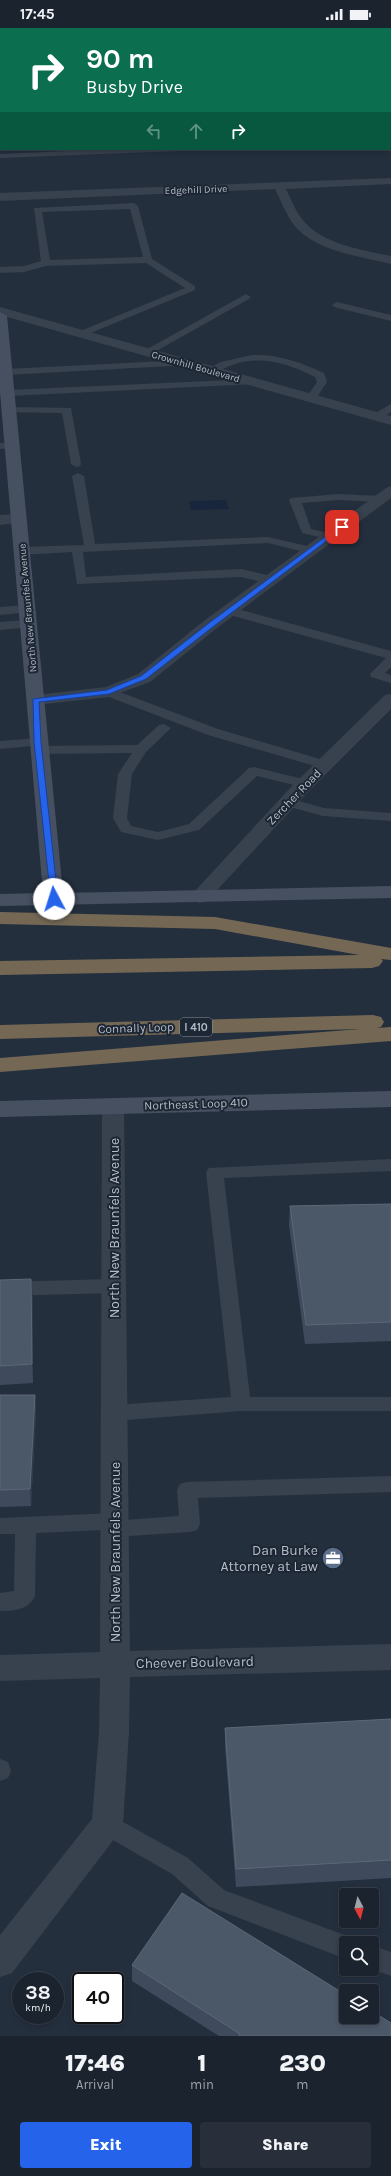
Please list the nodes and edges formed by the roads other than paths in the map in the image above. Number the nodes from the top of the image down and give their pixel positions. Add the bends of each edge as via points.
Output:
1 (153, 150) edge
2 (0, 156) edge
3 (391, 181) edge
4 (279, 186) junction
5 (0, 197) edge
6 (148, 260) junction
7 (391, 260) edge
8 (46, 263) junction
9 (0, 270) edge
10 (246, 297) dead end
11 (337, 305) dead end
12 (0, 311) edge
13 (0, 316) edge
14 (391, 318) edge
15 (81, 334) junction
16 (147, 352) junction
17 (185, 363) junction
18 (209, 370) junction
19 (5, 380) edge
20 (254, 382) junction
21 (311, 398) junction
22 (391, 407) edge
23 (9, 410) junction
24 (376, 417) junction
25 (391, 421) edge
26 (6, 446) edge
27 (76, 464) dead end
28 (78, 476) dead end
29 (385, 495) edge
30 (18, 519) junction
31 (0, 520) edge
32 (330, 536) junction
33 (90, 548) junction
34 (77, 549) junction
35 (312, 550) junction
36 (21, 551) junction
37 (271, 580) junction
38 (230, 610) junction
39 (0, 611) edge
40 (28, 617) junction
41 (0, 626) edge
42 (391, 655) edge
43 (391, 660) edge
44 (391, 679) edge
45 (109, 692) junction
46 (391, 699) edge
47 (36, 700) junction
48 (164, 728) dead end
49 (0, 744) edge
50 (39, 746) junction
51 (141, 749) junction
52 (325, 765) junction
53 (306, 784) junction
54 (288, 802) junction
55 (391, 817) edge
56 (391, 892) edge
57 (200, 897) junction
58 (54, 899) junction
59 (0, 900) edge
60 (0, 918) edge
61 (391, 954) edge
62 (391, 960) edge
63 (0, 968) edge
64 (391, 1021) edge
65 (0, 1032) edge
66 (391, 1034) edge
67 (0, 1065) edge
68 (391, 1099) edge
69 (113, 1106) junction
70 (0, 1109) edge
71 (391, 1165) edge
72 (114, 1286) junction
73 (0, 1289) edge
74 (242, 1404) junction
75 (391, 1404) edge
76 (114, 1413) junction
77 (391, 1484) edge
78 (26, 1524) junction
79 (114, 1525) junction
80 (0, 1526) edge
81 (0, 1602) edge
82 (391, 1657) edge
83 (115, 1664) junction
84 (0, 1668) edge
85 (107, 1824) junction
86 (339, 1944) edge
87 (379, 1960) edge
88 (0, 1961) edge
89 (391, 1964) edge

1 - 2 lane
3 - 4 street, Edgehill Drive
4 - 5 street, Edgehill Drive
4 - 7 street via 301,225 311,232 324,240
6 - 8 lane
6 - 8 lane via 134,206 37,210
6 - 15 lane via 192,288
8 - 9 lane via 24,269
10 - 16 lane
11 - 14 lane
12 - 15 street, Crownhill Boulevard
13 - 19 street, North New Braunfels Avenue
15 - 16 street, Crownhill Boulevard
16 - 17 street, Crownhill Boulevard
17 - 18 street, Crownhill Boulevard
17 - 19 lane
18 - 20 street, Crownhill Boulevard
18 - 21 lane via 233,359 250,356 277,360 320,374 322,382
19 - 20 lane
19 - 23 street, North New Braunfels Avenue
20 - 21 street, Crownhill Boulevard
21 - 24 street, Crownhill Boulevard
22 - 24 lane
23 - 26 street, North New Braunfels Avenue
23 - 27 lane via 67,410
24 - 25 street, Crownhill Boulevard
26 - 30 street, North New Braunfels Avenue
28 - 33 lane
29 - 32 street
29 - 32 lane via 296,500 306,531
30 - 31 street
30 - 36 street, North New Braunfels Avenue
32 - 35 street
33 - 34 lane
33 - 35 lane via 268,540
34 - 36 lane
34 - 37 lane via 81,581 241,573
35 - 37 street
36 - 40 street, North New Braunfels Avenue
37 - 38 street
38 - 42 lane
38 - 45 street via 144,678
39 - 40 lane
40 - 41 lane
40 - 47 street, North New Braunfels Avenue
43 - 44 lane via 376,674
45 - 47 street
45 - 52 lane via 213,732
46 - 52 street, Zercher Road
47 - 50 street, North New Braunfels Avenue
48 - 51 lane
49 - 50 lane
50 - 51 lane
50 - 58 street, North New Braunfels Avenue
51 - 53 lane via 125,774 120,818 126,829 158,836 194,827 254,771
52 - 53 street, Zercher Road
53 - 54 street, Zercher Road
54 - 55 lane via 323,812
54 - 57 street, Zercher Road
56 - 57 street
57 - 58 street
58 - 59 street
60 - 61 highway via 215,923
62 - 63 highway
64 - 65 highway, Connally Loop / I 410
66 - 67 highway
68 - 69 street, Northeast Loop 410
69 - 70 street, Northeast Loop 410
69 - 72 street, North New Braunfels Avenue
71 - 74 lane via 216,1172
72 - 73 lane
72 - 76 street, North New Braunfels Avenue
74 - 75 lane
74 - 76 lane
76 - 79 street, North New Braunfels Avenue
77 - 79 lane via 187,1490 190,1524
78 - 79 lane
78 - 80 lane
78 - 81 lane via 24,1596 14,1602
79 - 83 street, North New Braunfels Avenue
82 - 83 street, Cheever Boulevard
83 - 84 street, Cheever Boulevard
83 - 85 street, North New Braunfels Avenue via 114,1732
85 - 86 lane via 180,1866 216,1898
85 - 88 street
87 - 89 lane

